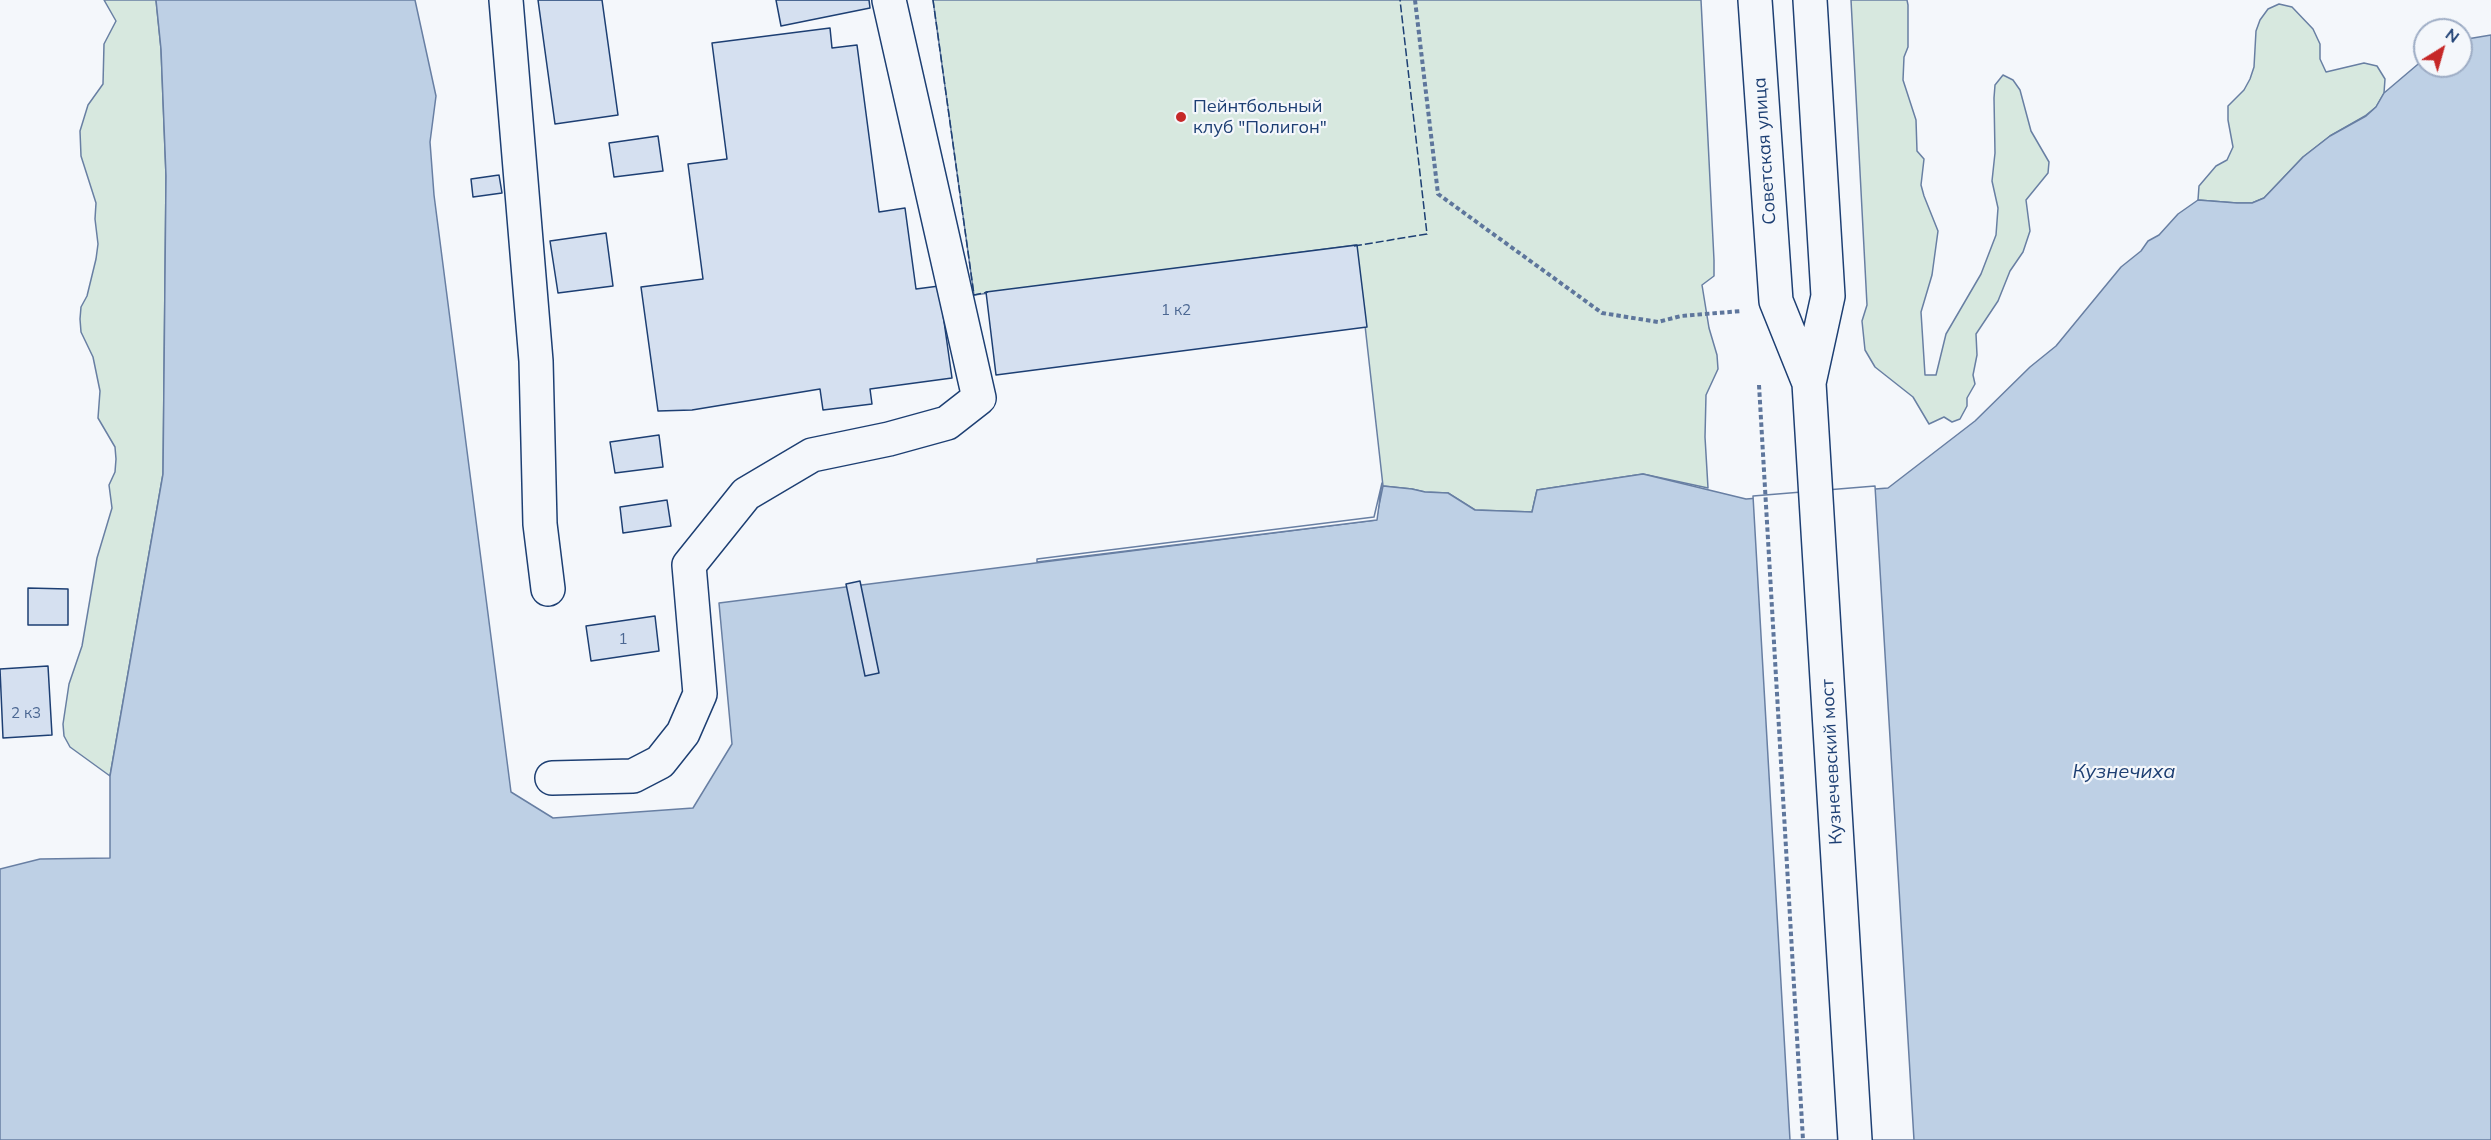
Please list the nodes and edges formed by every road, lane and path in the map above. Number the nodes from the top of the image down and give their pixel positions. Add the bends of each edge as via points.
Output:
1 (506, 0) edge
2 (889, 0) edge
3 (1415, 0) edge
4 (1755, 0) edge
5 (1810, 0) edge
6 (1742, 311) dead end
7 (1809, 383) junction
8 (1759, 385) dead end
9 (548, 589) dead end
10 (552, 778) dead end
11 (1803, 1140) edge
12 (1855, 1140) edge

1 - 9 main road via 536,362 540,524
2 - 10 main road via 979,398 947,423 812,455 746,494 689,565 700,694 683,733 660,762 633,776
3 - 6 path via 1438,194 1602,313 1658,322
4 - 7 main road, Советская улица via 1776,301
5 - 7 main road via 1828,296
7 - 12 main road, Кузнечевский мост
8 - 11 path

